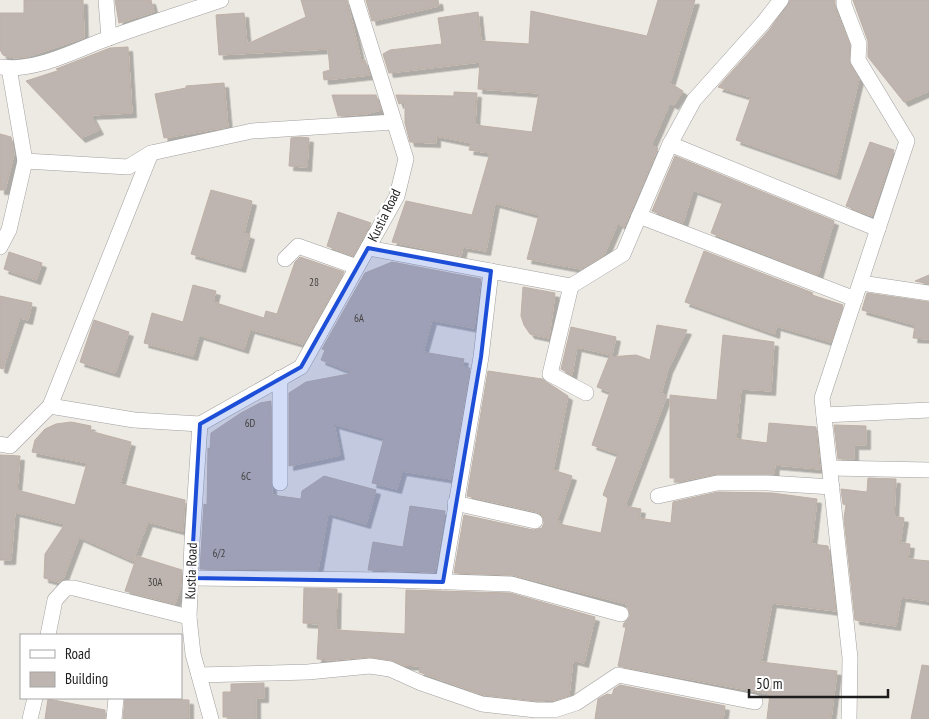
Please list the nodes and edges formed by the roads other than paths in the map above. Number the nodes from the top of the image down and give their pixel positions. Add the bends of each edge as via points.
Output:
1 (106, 0) edge
2 (221, 0) edge
3 (356, 0) edge
4 (781, 0) edge
5 (844, 0) edge
6 (109, 38) junction
7 (4, 68) edge
8 (394, 122) junction
9 (670, 144) junction
10 (151, 153) junction
11 (25, 161) junction
12 (639, 216) junction
13 (878, 229) junction
14 (0, 247) edge
15 (368, 248) junction
16 (285, 260) dead end
17 (357, 266) junction
18 (490, 271) junction
19 (861, 282) junction
20 (571, 286) junction
21 (929, 293) edge
22 (855, 299) junction
23 (280, 378) junction
24 (586, 393) dead end
25 (50, 406) junction
26 (929, 410) edge
27 (824, 415) junction
28 (200, 424) junction
29 (0, 444) edge
30 (830, 468) junction
31 (929, 470) edge
32 (280, 483) dead end
33 (832, 488) junction
34 (658, 496) dead end
35 (455, 503) junction
36 (535, 521) dead end
37 (191, 578) junction
38 (443, 582) junction
39 (622, 614) dead end
40 (189, 617) junction
41 (48, 634) edge
42 (199, 675) junction
43 (35, 699) edge
44 (116, 699) edge
45 (755, 702) dead end
46 (30, 719) edge
47 (114, 719) edge
48 (210, 719) edge
49 (849, 719) edge

1 - 6 street
2 - 6 street
3 - 8 street, Kustia Road
4 - 9 street via 694,100
5 - 13 street via 859,44 858,60 907,141
6 - 7 street via 47,62
7 - 11 street
8 - 10 street via 252,131
8 - 15 street, Kustia Road via 406,159 397,196
9 - 12 street
9 - 13 street
10 - 11 street via 128,167
10 - 25 street
11 - 14 street via 9,230
12 - 20 street via 623,254
12 - 22 street
13 - 19 street
15 - 17 street, Kustia Road
15 - 18 street
16 - 17 street via 298,246
17 - 23 street, Kustia Road via 301,367
18 - 20 street
18 - 35 street via 480,357
19 - 21 street
19 - 22 street
20 - 24 street via 550,374
22 - 27 street via 822,398
23 - 28 street, Kustia Road
23 - 32 street
25 - 28 street via 134,420
25 - 29 street via 10,446
26 - 27 street
27 - 30 street
28 - 37 street, Kustia Road
30 - 31 street
30 - 33 street
33 - 34 street via 717,483
33 - 49 street via 850,658
35 - 36 street
35 - 38 street
37 - 38 street
37 - 40 street, Kustia Road
38 - 39 street via 511,584
40 - 41 street via 66,588 55,600
40 - 42 street, Kustia Road
42 - 45 street via 308,672 370,666 390,669 482,704 536,710 554,710 576,703 618,676
42 - 48 street, Kustia Road
43 - 46 street
44 - 47 street

